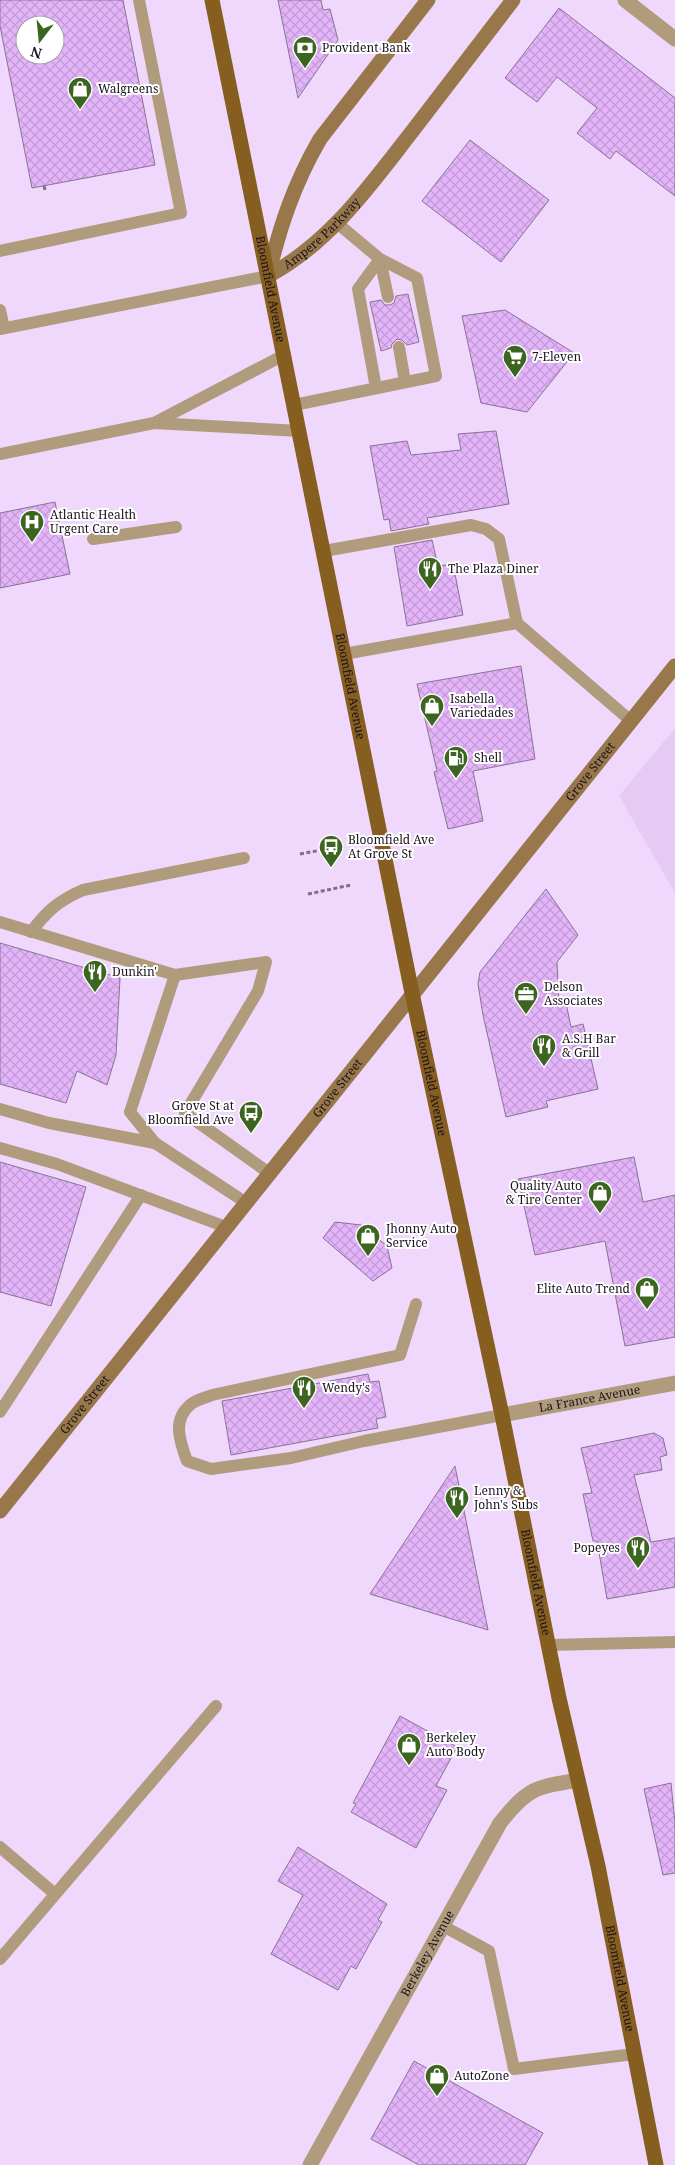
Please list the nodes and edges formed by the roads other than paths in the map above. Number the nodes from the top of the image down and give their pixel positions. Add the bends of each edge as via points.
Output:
1 (139, 0) edge
2 (212, 0) edge
3 (428, 0) edge
4 (513, 0) edge
5 (625, 0) edge
6 (675, 39) edge
7 (337, 223) junction
8 (0, 251) edge
9 (380, 259) junction
10 (268, 276) junction
11 (388, 298) dead end
12 (0, 310) edge
13 (2, 328) edge
14 (399, 347) dead end
15 (284, 355) junction
16 (405, 382) junction
17 (376, 388) junction
18 (294, 405) junction
19 (154, 423) junction
20 (300, 431) junction
21 (0, 454) edge
22 (176, 527) dead end
23 (93, 539) dead end
24 (324, 551) junction
25 (517, 623) junction
26 (344, 654) junction
27 (675, 666) edge
28 (631, 721) junction
29 (244, 858) dead end
30 (0, 922) edge
31 (31, 932) junction
32 (175, 975) junction
33 (412, 993) junction
34 (0, 1109) edge
35 (156, 1143) junction
36 (0, 1148) edge
37 (269, 1173) junction
38 (141, 1195) junction
39 (245, 1202) junction
40 (226, 1227) junction
41 (416, 1304) dead end
42 (675, 1383) edge
43 (0, 1412) edge
44 (502, 1415) junction
45 (0, 1511) edge
46 (675, 1642) edge
47 (549, 1645) junction
48 (216, 1706) dead end
49 (578, 1780) junction
50 (0, 1847) edge
51 (54, 1894) junction
52 (443, 1926) junction
53 (0, 1938) edge
54 (11, 1946) junction
55 (0, 1960) edge
56 (634, 2054) junction
57 (310, 2165) edge
58 (656, 2165) edge

1 - 8 lane via 181,214
2 - 10 main road, Bloomfield Avenue
3 - 10 main road, Ampere Parkway via 320,139 287,206
4 - 7 main road, Ampere Parkway via 365,192
5 - 6 street
7 - 9 lane
7 - 10 main road, Ampere Parkway via 302,256
9 - 11 lane
9 - 16 lane via 417,278 436,376
9 - 17 lane via 358,290
10 - 13 lane
10 - 15 main road, Bloomfield Avenue
12 - 13 lane
14 - 16 lane
15 - 18 main road, Bloomfield Avenue
15 - 19 lane
16 - 17 lane
17 - 18 lane
18 - 20 main road, Bloomfield Avenue
19 - 20 lane
19 - 21 lane
20 - 24 main road, Bloomfield Avenue
22 - 23 lane
24 - 25 lane via 470,525 486,529 500,539
24 - 26 main road, Bloomfield Avenue
25 - 26 lane
25 - 28 lane
26 - 33 main road, Bloomfield Avenue
27 - 28 main road, Grove Street
28 - 33 main road, Grove Street
29 - 31 lane via 83,890 62,899 47,911
30 - 31 lane
31 - 32 lane
32 - 35 lane via 130,1112
32 - 37 lane via 266,962 258,991 185,1113
33 - 37 main road, Grove Street
33 - 44 main road, Bloomfield Avenue
34 - 35 lane via 49,1123
35 - 39 lane
36 - 38 lane via 57,1164
37 - 39 main road, Grove Street
38 - 40 lane
38 - 43 lane
39 - 40 main road, Grove Street
40 - 45 main road, Grove Street
41 - 44 lane via 400,1355 212,1395 190,1404 179,1418 179,1439 187,1460 212,1469 292,1458 372,1439
42 - 44 street, La France Avenue
44 - 47 main road, Bloomfield Avenue
46 - 47 lane
47 - 49 main road, Bloomfield Avenue
48 - 51 lane
49 - 52 street, Berkeley Avenue via 532,1790 514,1804 500,1823
49 - 56 main road, Bloomfield Avenue
50 - 51 lane
51 - 54 lane
52 - 56 lane via 489,1951 514,2069
52 - 57 street, Berkeley Avenue
53 - 54 lane
54 - 55 lane
56 - 58 main road, Bloomfield Avenue

